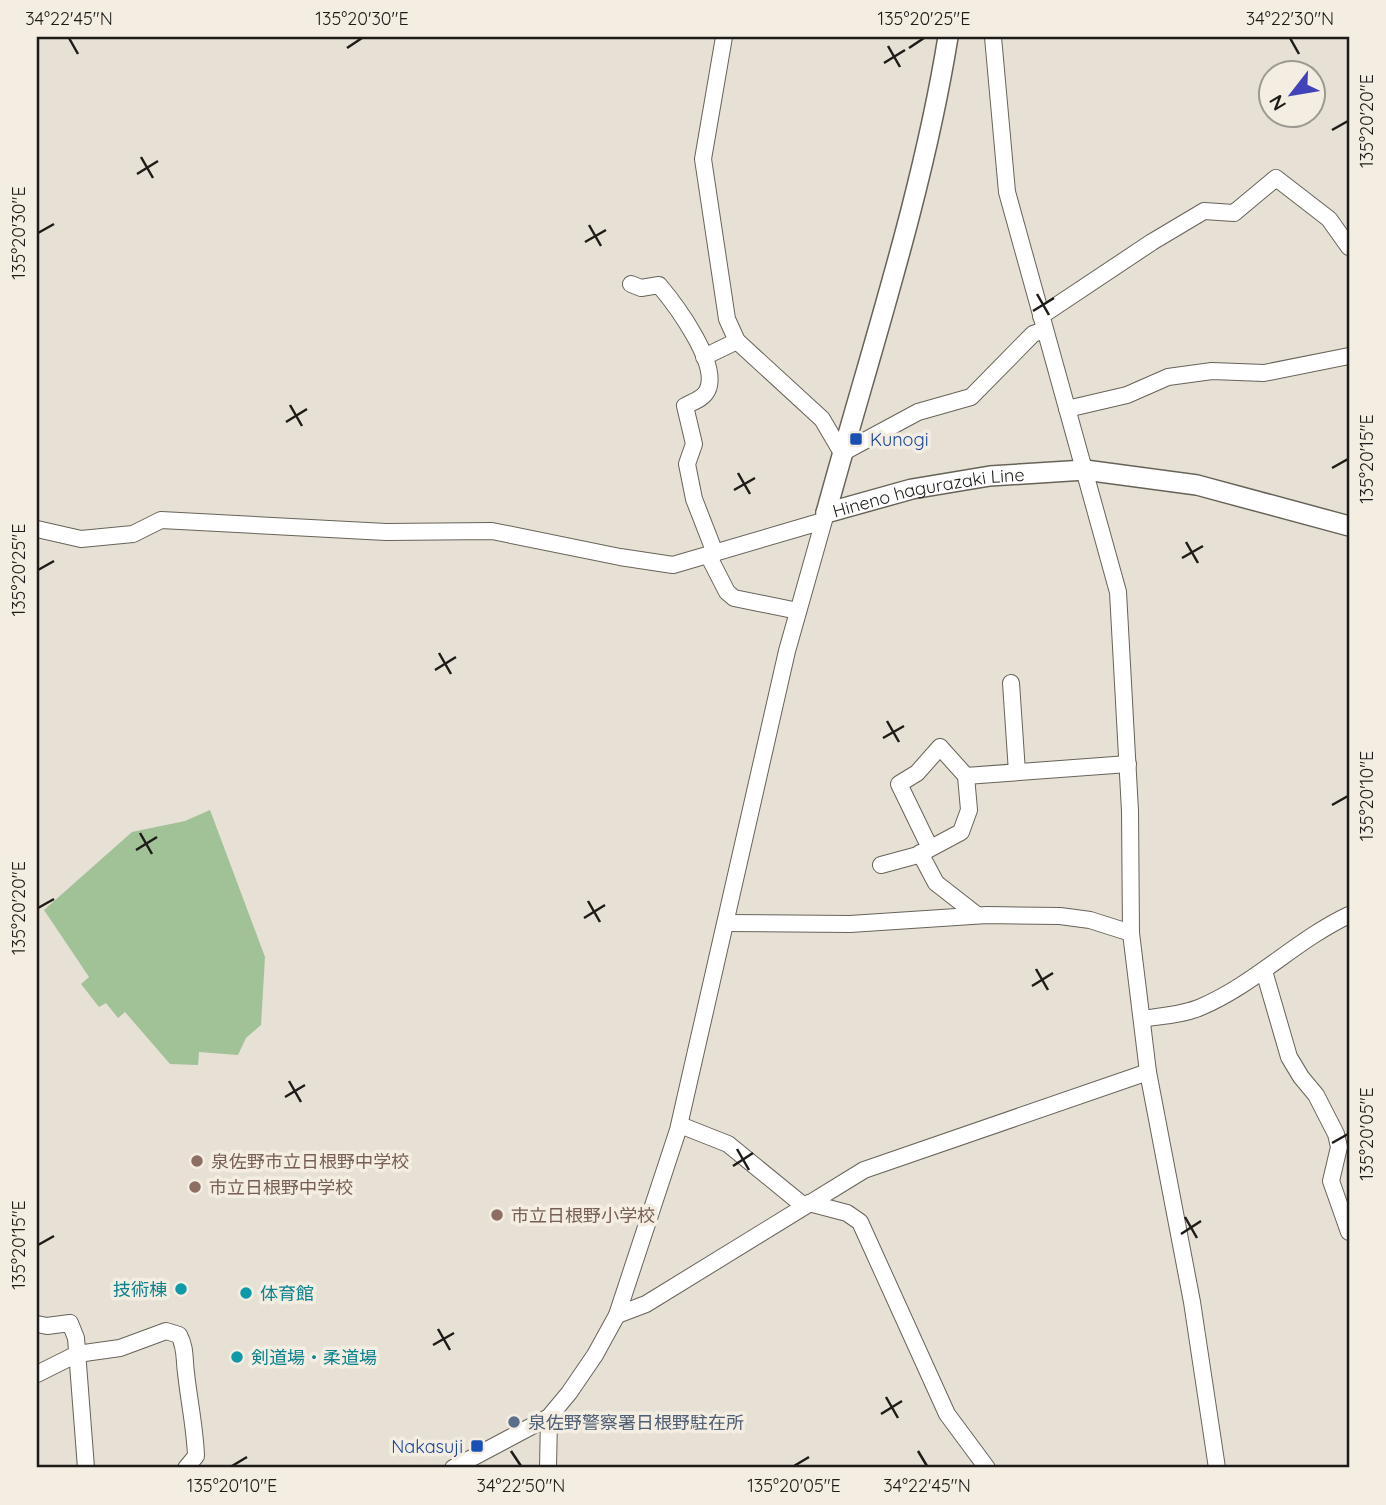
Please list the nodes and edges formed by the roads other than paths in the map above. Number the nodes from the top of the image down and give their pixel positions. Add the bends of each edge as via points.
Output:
1 (724, 37) edge
2 (948, 37) edge
3 (993, 37) edge
4 (1349, 247) edge
5 (631, 284) dead end
6 (1042, 323) junction
7 (737, 341) junction
8 (1349, 356) edge
9 (704, 357) junction
10 (1067, 409) junction
11 (842, 453) junction
12 (1085, 470) junction
13 (825, 517) junction
14 (1349, 526) edge
15 (37, 529) edge
16 (712, 554) junction
17 (798, 611) junction
18 (1012, 683) dead end
19 (1128, 764) junction
20 (1017, 772) junction
21 (966, 776) junction
22 (925, 851) junction
23 (881, 865) dead end
24 (977, 915) junction
25 (1349, 915) edge
26 (726, 923) junction
27 (1131, 933) junction
28 (1264, 971) junction
29 (1142, 1020) junction
30 (1148, 1072) junction
31 (680, 1125) junction
32 (807, 1205) junction
33 (1349, 1232) edge
34 (617, 1315) junction
35 (37, 1324) edge
36 (77, 1354) junction
37 (37, 1374) edge
38 (549, 1417) junction
39 (86, 1468) edge
40 (186, 1468) edge
41 (453, 1468) edge
42 (548, 1468) edge
43 (987, 1468) edge
44 (1217, 1468) edge

1 - 7 street via 703,159 727,319
2 - 11 main road, Hineno hagurazaki Line via 940,92 904,234
3 - 6 street via 1007,192
4 - 6 street via 1329,219 1276,178 1234,214 1204,211 1152,242
5 - 9 street via 641,288 659,285 682,313
6 - 10 street
6 - 11 street via 971,397 918,412
7 - 9 street
7 - 11 street via 822,419
8 - 10 street via 1264,373 1212,371 1168,377 1127,395
9 - 16 street via 708,390 685,406 694,444 687,464
10 - 12 street
11 - 13 main road, Hineno hagurazaki Line
12 - 13 main road, Hineno hagurazaki Line via 990,476 912,489
12 - 14 main road, Hineno hagurazaki Line via 1197,485
12 - 19 street via 1118,592
13 - 16 street
13 - 17 street
15 - 16 street via 81,540 133,534 161,520 386,531 492,531 673,565
16 - 17 street via 727,592 734,598
17 - 26 street
18 - 20 street
19 - 20 street
19 - 27 street
20 - 21 street
21 - 22 street via 969,810 961,832
21 - 22 street via 940,747 918,773 898,784
22 - 23 street
22 - 24 street via 936,883
24 - 26 street via 850,924
24 - 27 street via 1090,919
25 - 28 street
26 - 31 street
27 - 29 street
28 - 29 street via 1199,1008
28 - 33 street via 1289,1057 1336,1134 1339,1147 1331,1181
29 - 30 street
30 - 32 street via 864,1170
30 - 44 street via 1192,1302
31 - 32 street via 728,1144
31 - 34 street
32 - 34 street via 646,1304
32 - 43 street via 847,1213 860,1222 947,1414
34 - 38 street
35 - 36 street via 70,1323
36 - 37 street
36 - 39 street
36 - 40 street via 120,1348 166,1331 179,1335 185,1346 196,1441 196,1456
38 - 41 street
38 - 42 street

